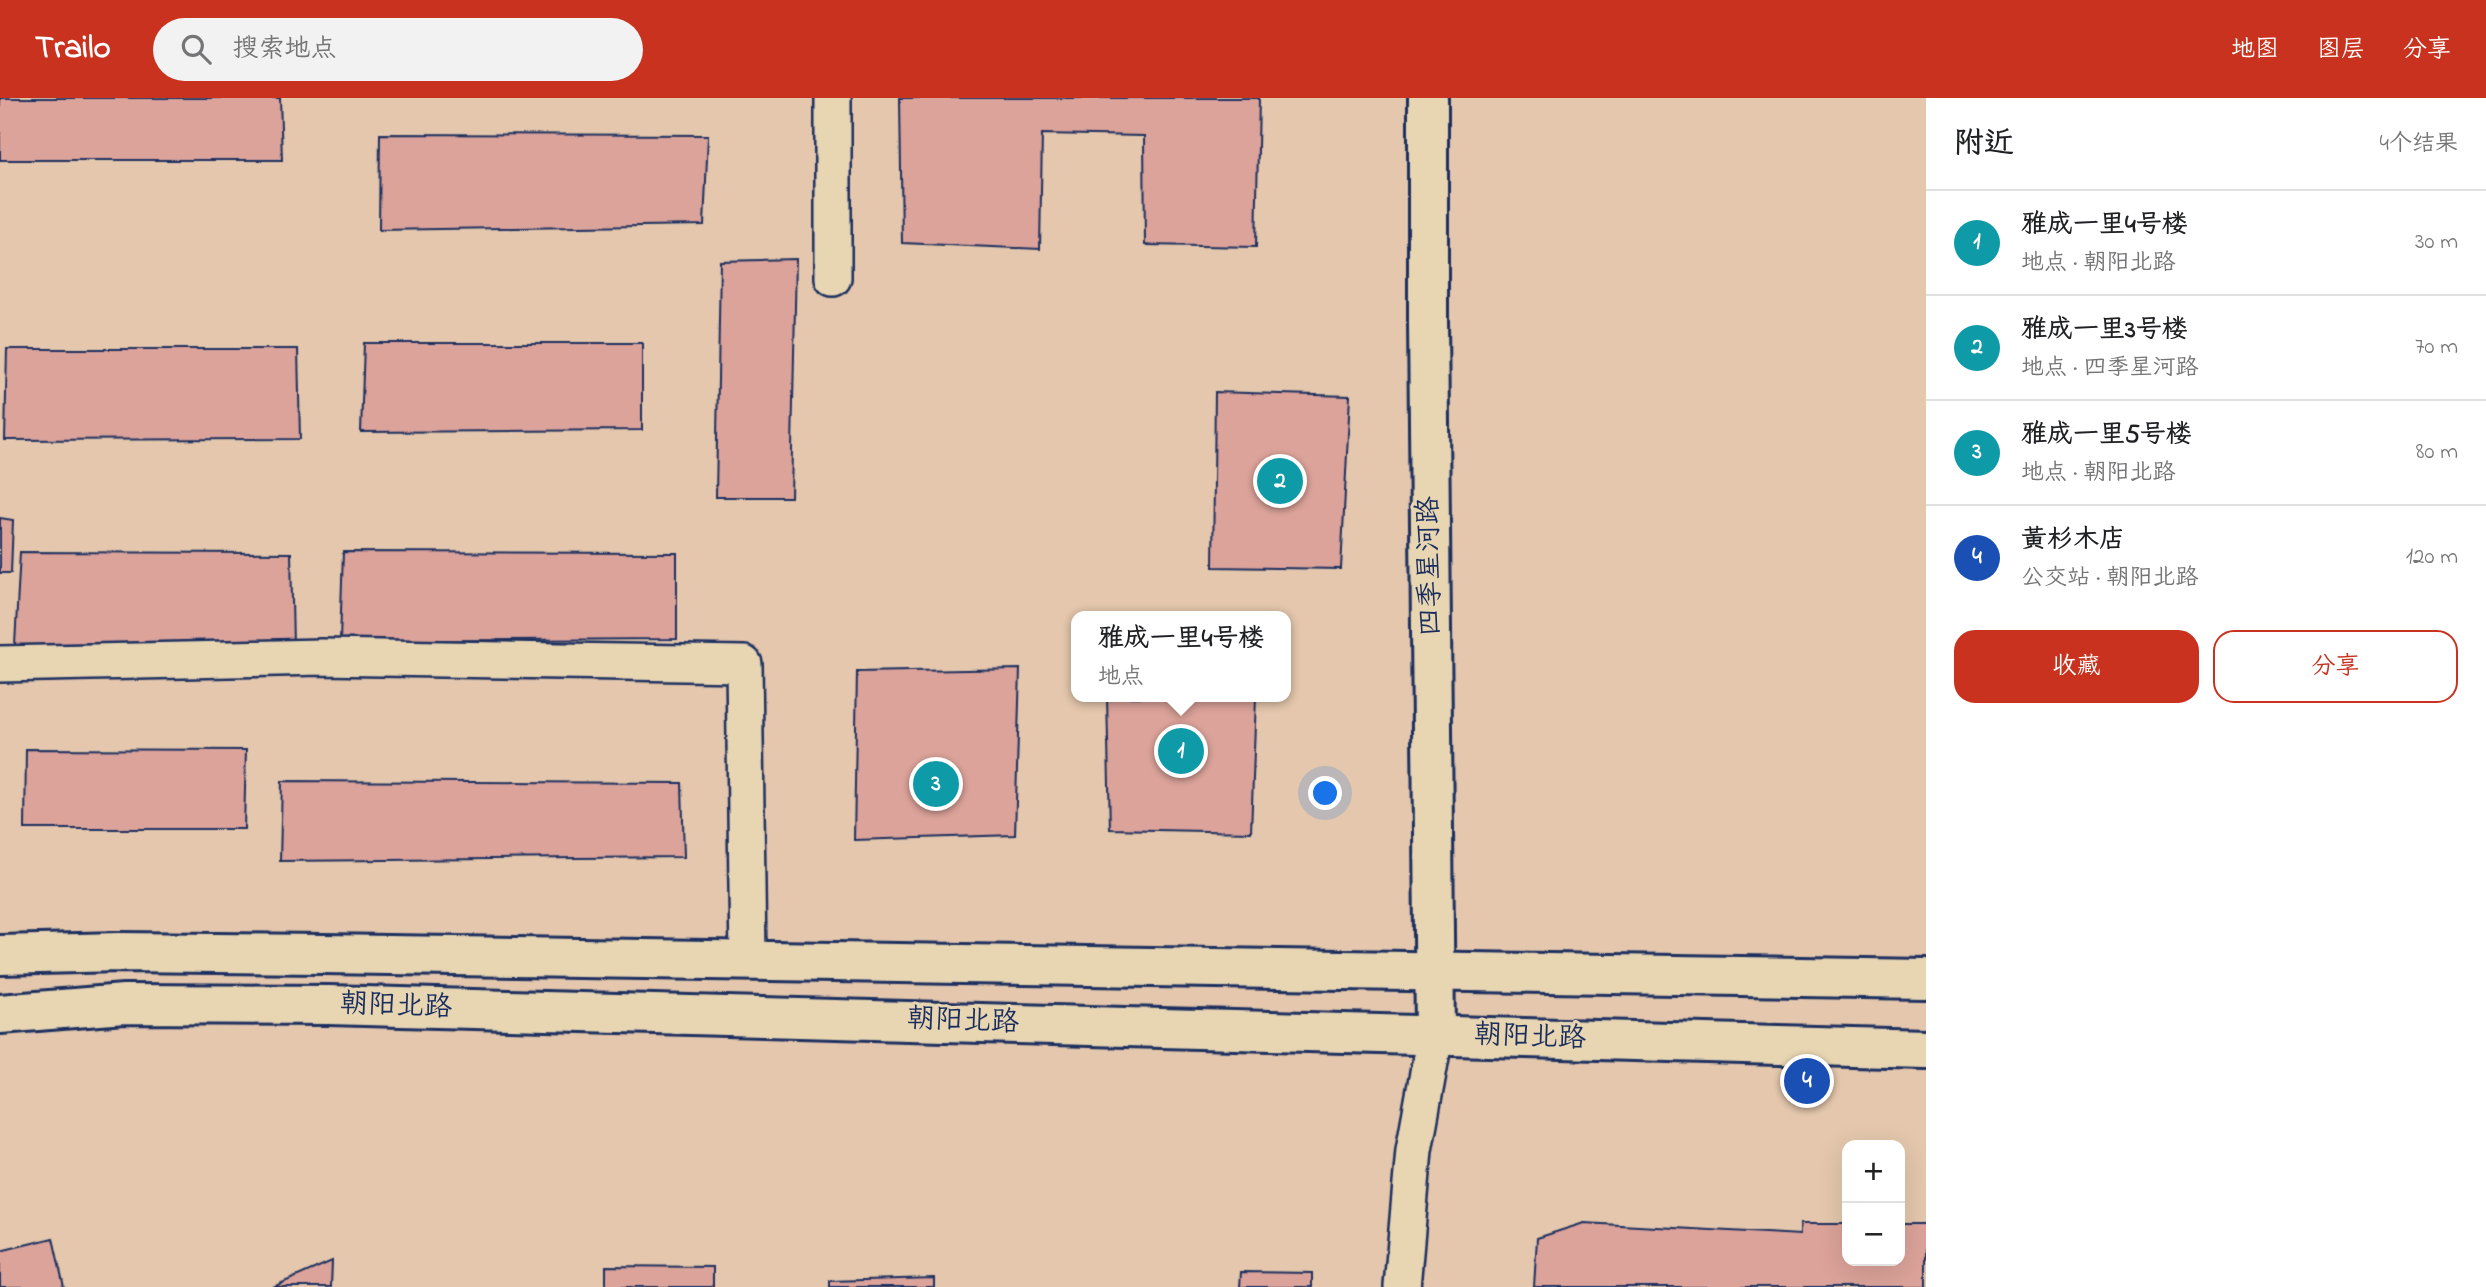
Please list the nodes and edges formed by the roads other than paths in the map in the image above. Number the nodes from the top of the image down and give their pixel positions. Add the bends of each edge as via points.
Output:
1 (833, 98) edge
2 (1428, 98) edge
3 (833, 278) dead end
4 (0, 664) edge
5 (0, 955) edge
6 (748, 960) junction
7 (1436, 970) junction
8 (1926, 979) edge
9 (0, 1014) edge
10 (1435, 1035) junction
11 (1926, 1049) edge
12 (1402, 1287) edge

1 - 3 street
2 - 7 main road, 四季星河路
4 - 6 street via 321,657 744,664
5 - 6 main road, 朝阳北路 via 119,952
6 - 7 main road, 朝阳北路
7 - 8 main road, 朝阳北路
7 - 10 main road, 四季星河路
9 - 10 main road, 朝阳北路 via 124,1004 329,1005
10 - 11 main road, 朝阳北路
10 - 12 street via 1414,1150

